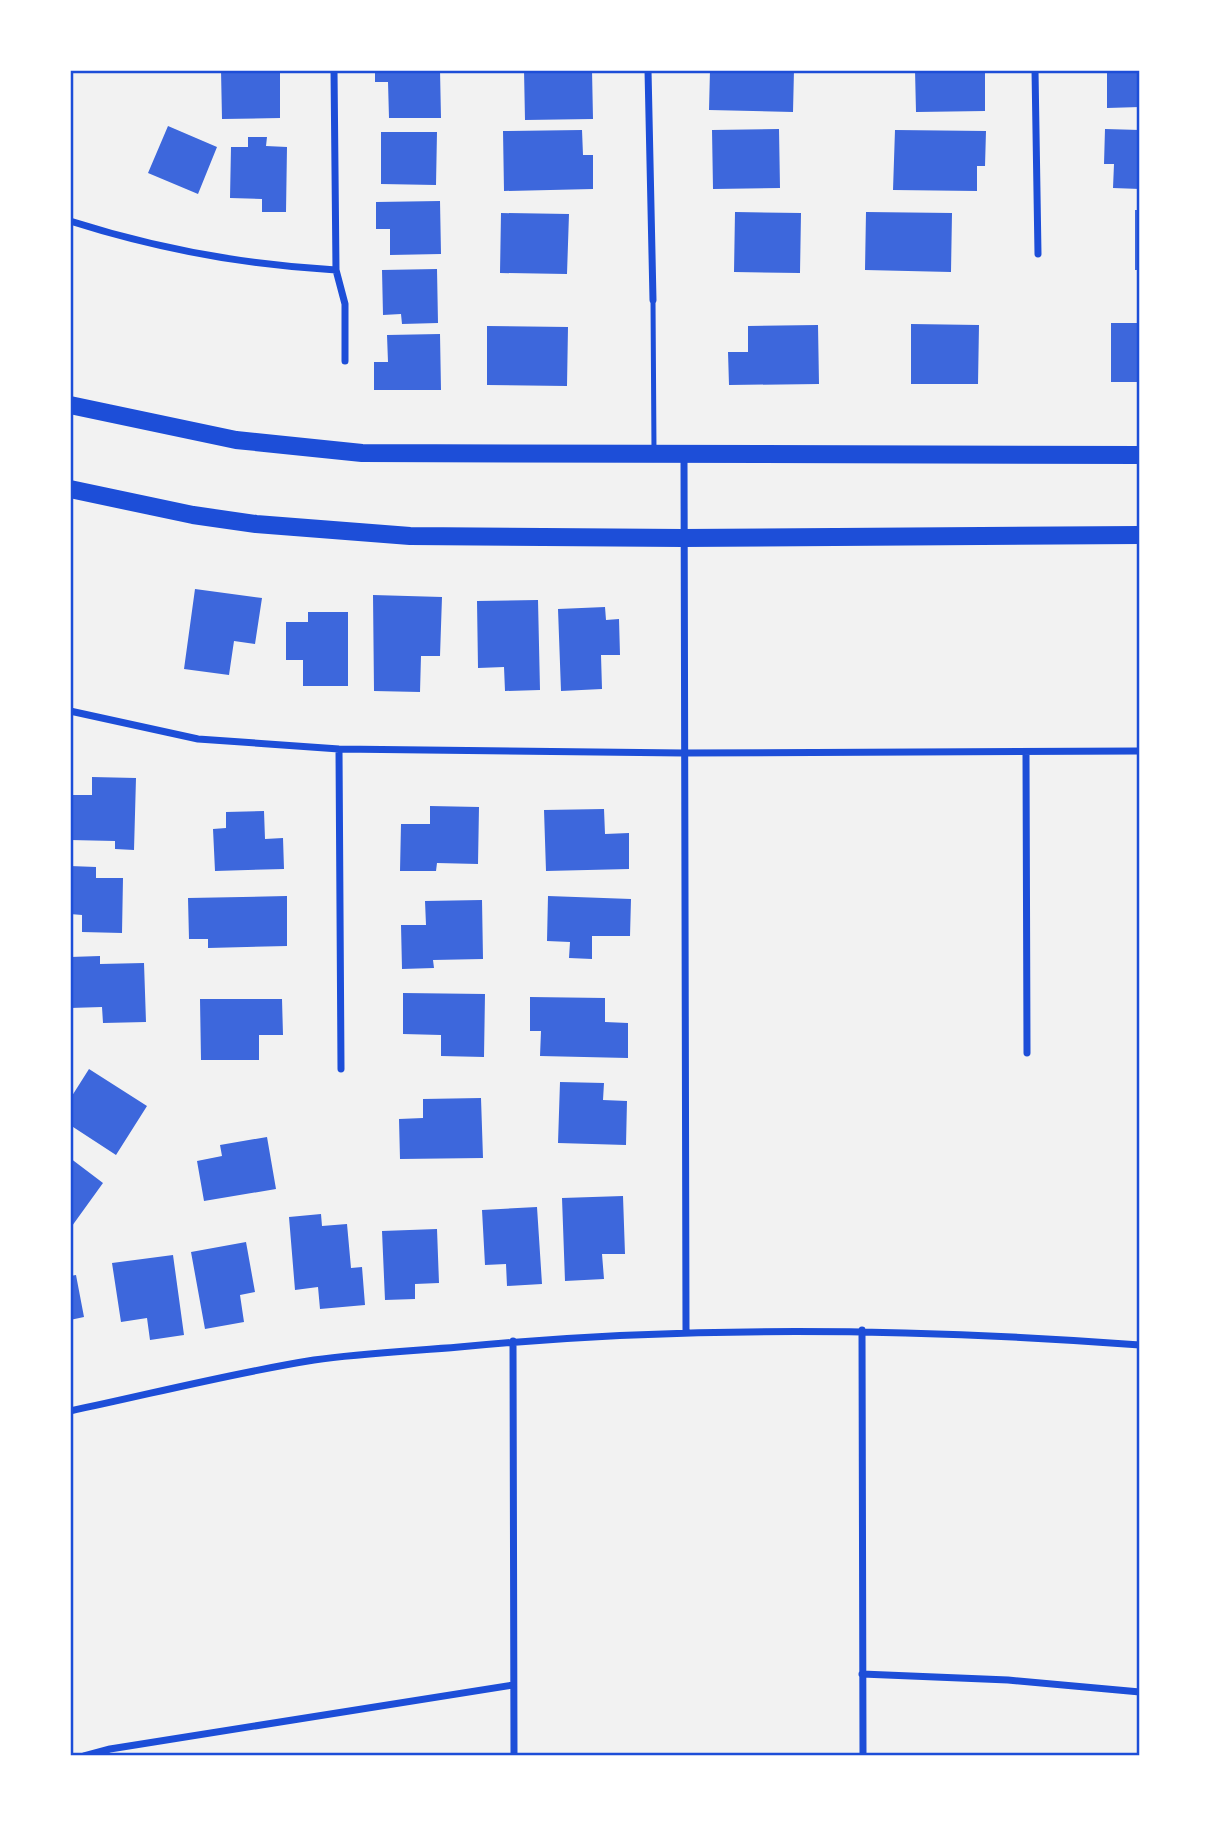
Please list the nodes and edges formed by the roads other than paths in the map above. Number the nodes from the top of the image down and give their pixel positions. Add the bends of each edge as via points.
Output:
1 (334, 70) edge
2 (648, 70) edge
3 (1035, 70) edge
4 (70, 221) edge
5 (1038, 254) dead end
6 (336, 270) junction
7 (653, 300) joint
8 (345, 361) dead end
9 (70, 405) edge
10 (654, 455) junction
11 (684, 455) junction
12 (1140, 455) edge
13 (70, 489) edge
14 (1140, 535) edge
15 (683, 538) junction
16 (70, 711) edge
17 (339, 750) junction
18 (1140, 751) edge
19 (682, 753) junction
20 (1026, 754) junction
21 (1027, 1053) dead end
22 (341, 1069) dead end
23 (862, 1330) junction
24 (686, 1332) junction
25 (513, 1342) junction
26 (1140, 1345) edge
27 (70, 1411) edge
28 (862, 1674) junction
29 (513, 1685) junction
30 (1140, 1692) edge
31 (85, 1756) edge
32 (514, 1756) edge
33 (863, 1756) edge

1 - 6 street
2 - 7 street
3 - 5 street
4 - 6 street via 197,256
6 - 8 street via 345,304
7 - 10 lane
9 - 10 main road via 169,428 297,448 362,453
10 - 11 main road
11 - 12 main road
11 - 15 street
13 - 15 main road via 192,515 326,531
14 - 15 main road
15 - 19 street
16 - 17 street via 198,739
17 - 19 street
17 - 22 street
18 - 20 street
19 - 20 street
19 - 24 street
20 - 21 street
23 - 24 street
23 - 26 street
23 - 28 street
24 - 25 street
25 - 27 street via 314,1360
25 - 29 street
28 - 30 street
28 - 33 street
29 - 31 street
29 - 32 street

